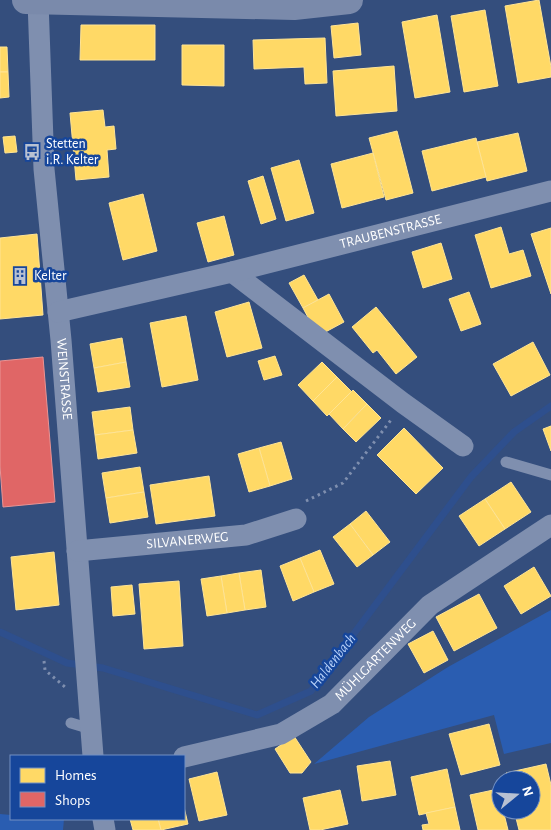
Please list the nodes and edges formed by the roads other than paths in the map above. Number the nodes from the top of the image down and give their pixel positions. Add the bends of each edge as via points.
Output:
1 (32, 0) edge
2 (349, 0) edge
3 (551, 191) edge
4 (232, 272) junction
5 (58, 312) junction
6 (463, 446) dead end
7 (506, 462) dead end
8 (551, 475) edge
9 (296, 519) road end
10 (551, 525) edge
11 (76, 551) junction
12 (93, 755) edge
13 (185, 757) edge

1 - 2 main road via 294,6
1 - 5 street, WEINSTRASSE
3 - 4 street, TRAUBENSTRASSE
4 - 5 street, TRAUBENSTRASSE
4 - 6 street
5 - 11 street, WEINSTRASSE
7 - 8 lane
9 - 11 street, SILVANERWEG via 246,535
10 - 13 street, MÜHLGARTENWEG via 430,605 332,704 281,734
11 - 12 street, WEINSTRASSE via 88,689 81,726

